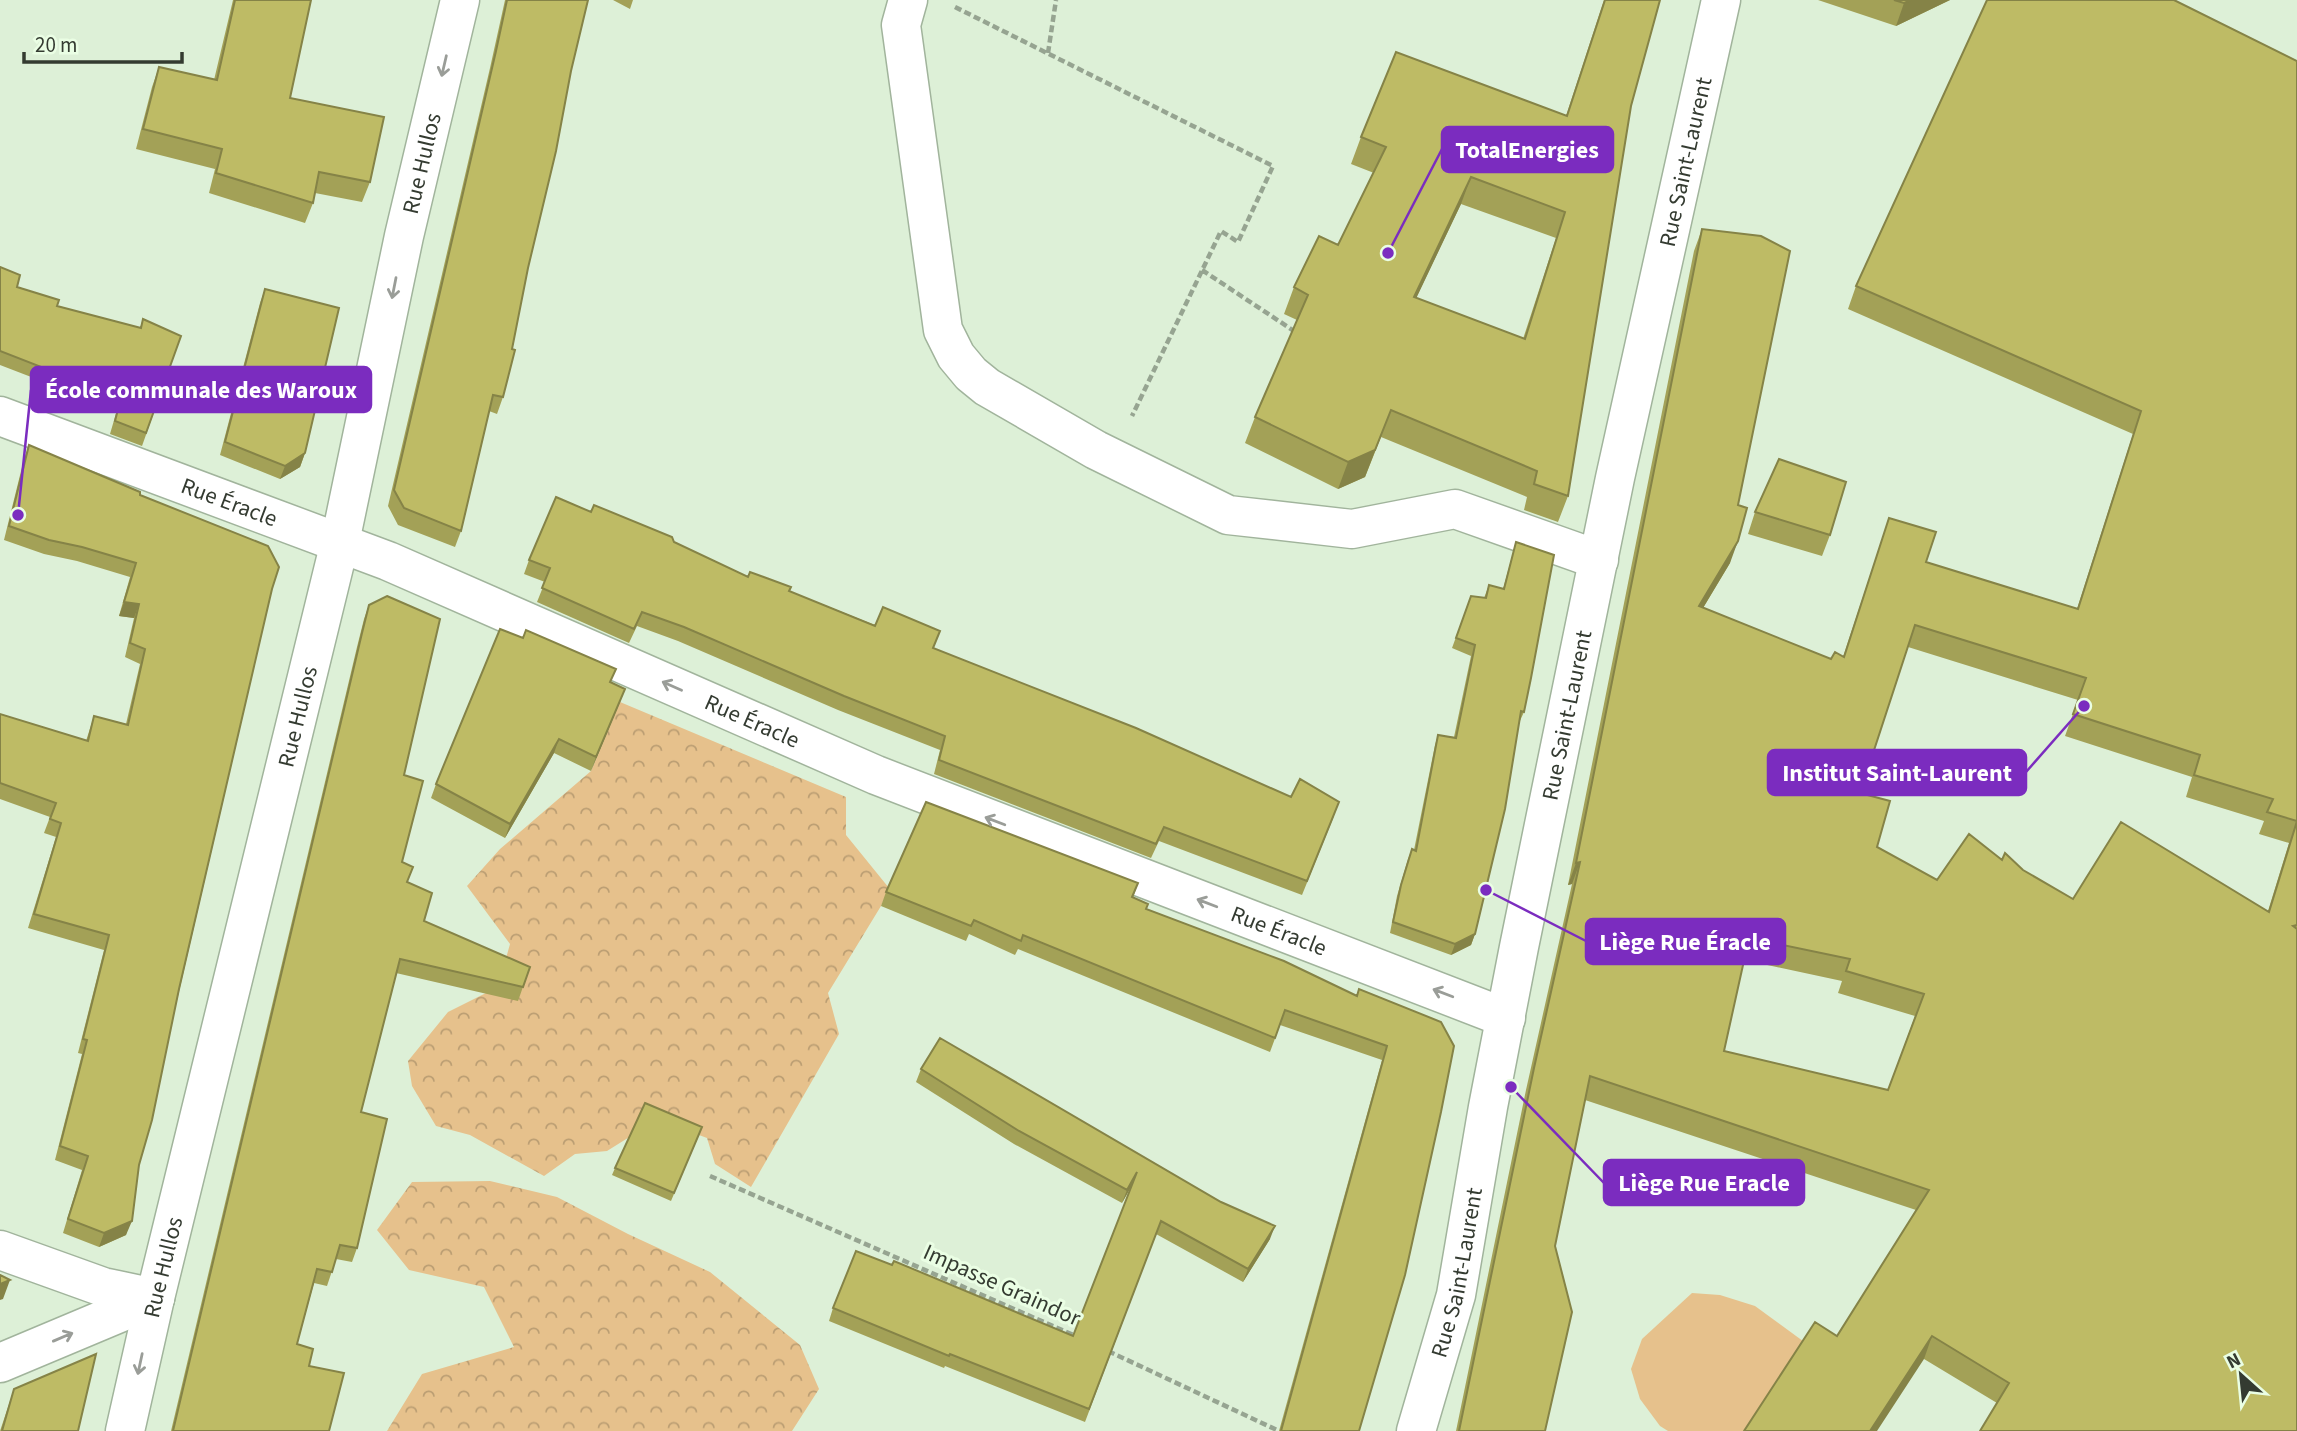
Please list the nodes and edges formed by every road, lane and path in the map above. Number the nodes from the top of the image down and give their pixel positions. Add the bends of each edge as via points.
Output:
1 (460, 0) edge
2 (908, 0) edge
3 (1056, 0) edge
4 (1721, 0) edge
5 (953, 6) dead end
6 (1048, 53) junction
7 (1202, 270) junction
8 (1301, 336) edge
9 (0, 416) edge
10 (1112, 459) junction
11 (340, 542) junction
12 (1599, 560) junction
13 (1506, 1018) junction
14 (710, 1176) dead end
15 (0, 1250) edge
16 (155, 1298) junction
17 (1080, 1339) edge
18 (1105, 1350) edge
19 (0, 1363) edge
20 (125, 1431) edge
21 (1279, 1431) edge
22 (1416, 1431) edge

1 -> 11 street, Rue Hullos via 404,236
2 - 10 street via 901,25 943,330 956,356 987,387
3 - 6 path
4 - 12 street, Rue Saint-Laurent
5 - 6 path
6 - 7 path via 1273,166 1238,243 1221,231
7 - 8 path
7 - 10 path
9 - 11 street, Rue Éracle
10 - 12 street via 1228,515 1352,529 1455,509
13 -> 11 street, Rue Éracle via 876,775
11 - 16 street, Rue Hullos
12 - 13 street, Rue Saint-Laurent
13 - 22 street, Rue Saint-Laurent via 1455,1295
14 - 17 path, Impasse Graindor
15 - 16 street via 103,1287
19 -> 16 street
16 -> 20 street, Rue Hullos
18 - 21 path

